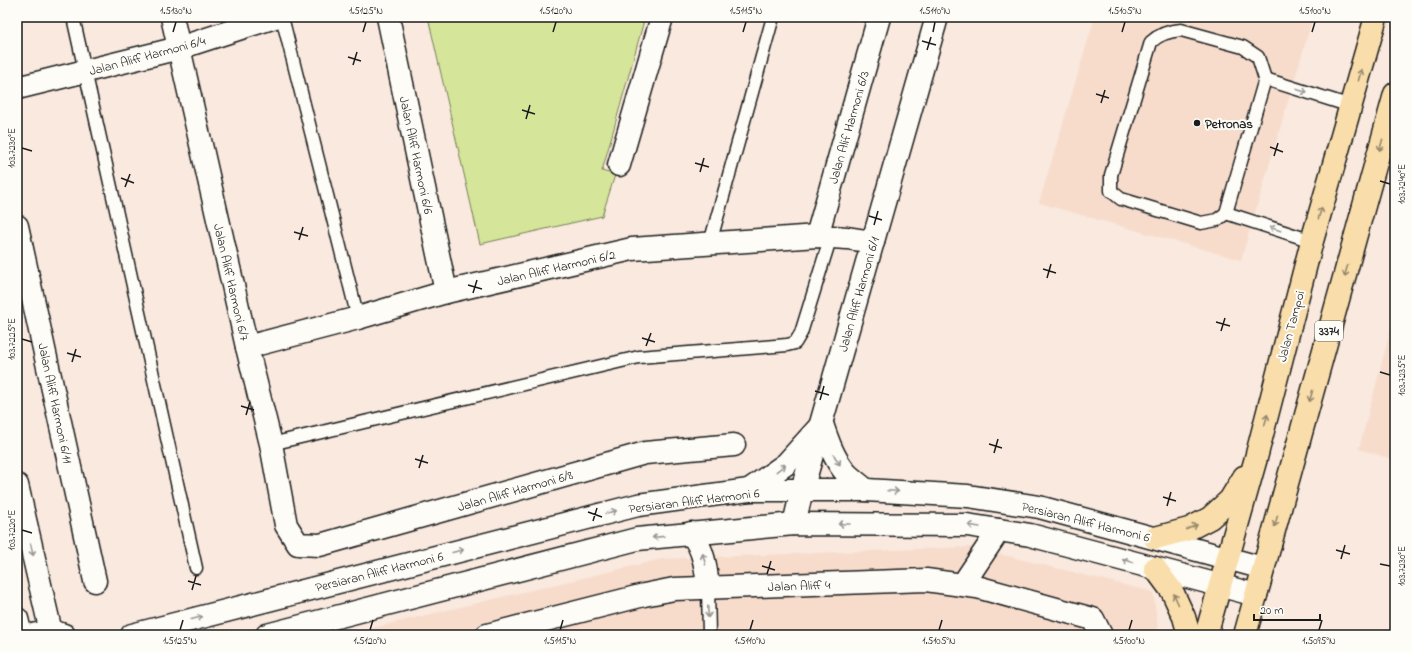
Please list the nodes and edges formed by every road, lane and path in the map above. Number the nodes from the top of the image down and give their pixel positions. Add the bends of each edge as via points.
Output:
1 (73, 17) edge
2 (172, 17) edge
3 (275, 17) edge
4 (282, 17) edge
5 (388, 17) edge
6 (662, 17) edge
7 (772, 17) edge
8 (879, 17) edge
9 (937, 17) edge
10 (1376, 17) edge
11 (179, 48) junction
12 (85, 72) junction
13 (1265, 79) junction
14 (17, 88) edge
15 (1395, 94) edge
16 (1351, 106) junction
17 (619, 165) dead end
18 (1226, 213) junction
19 (17, 226) edge
20 (824, 236) junction
21 (1312, 241) junction
22 (873, 242) junction
23 (710, 243) junction
24 (446, 292) junction
25 (358, 318) junction
26 (247, 347) junction
27 (822, 424) junction
28 (270, 444) junction
29 (734, 445) dead end
30 (1256, 458) junction
31 (17, 485) edge
32 (749, 490) junction
33 (802, 490) junction
34 (866, 490) junction
35 (794, 524) junction
36 (999, 530) junction
37 (691, 533) junction
38 (1155, 538) junction
39 (298, 544) joint
40 (1227, 558) junction
41 (196, 568) dead end
42 (1155, 568) junction
43 (1263, 568) junction
44 (95, 581) dead end
45 (962, 584) junction
46 (1219, 586) junction
47 (708, 588) junction
48 (1256, 595) junction
49 (17, 619) edge
50 (49, 634) edge
51 (21, 635) edge
52 (132, 635) edge
53 (267, 635) edge
54 (487, 635) edge
55 (709, 635) edge
56 (1101, 635) edge
57 (1189, 635) edge
58 (1206, 635) edge
59 (1245, 635) edge

1 - 12 lane
2 - 11 street, Jalan Aliff Harmoni 6/7
3 - 11 street, Jalan Aliff Harmoni 6/4
4 - 25 lane
5 - 24 street, Jalan Aliff Harmoni 6/6
6 - 17 street
7 - 23 lane
8 - 20 street, Jalan Alif Harmoni 6/3
9 - 22 street, Jalan Aliff Harmoni 6/1
16 -> 10 main road, Jalan Tampoi
11 - 12 street, Jalan Aliff Harmoni 6/4
11 - 26 street, Jalan Aliff Harmoni 6/7
12 - 14 street, Jalan Aliff Harmoni 6/4
12 - 41 lane
13 -> 16 lane
13 - 18 lane
13 - 18 lane via 1258,57 1243,47 1181,30 1156,38 1151,42 1111,175 1111,191 1121,199 1201,223 1217,220
15 -> 43 main road, 3374
21 -> 16 main road, Jalan Tampoi
21 -> 18 lane
19 - 44 street, Jalan Aliff Harmoni 6/11
20 - 22 street, Jalan Aliff Harmoni 6/2
20 - 23 street, Jalan Aliff Harmoni 6/2
20 - 28 lane via 801,333 795,343 639,357
30 -> 21 main road, Jalan Tampoi
22 - 27 street, Jalan Aliff Harmoni 6/1
23 - 24 street, Jalan Aliff Harmoni 6/2 via 632,250
24 - 25 street, Jalan Aliff Harmoni 6/2
25 - 26 street, Jalan Aliff Harmoni 6/2
26 - 28 street, Jalan Aliff Harmoni 6/7
32 -> 27 street via 786,464
27 - 33 street, Jalan Aliff Harmoni 6/1
27 -> 34 street via 831,451 839,464
28 - 39 street, Jalan Aliff Harmoni 6/7 via 286,525
29 - 39 street, Jalan Aliff Harmoni 6/8 via 645,453 320,545
38 -> 30 main road via 1189,529 1210,518 1230,500
30 - 40 main road, Jalan Tampoi
31 -> 50 street
32 - 33 street, Persiaran Aliff Harmoni 6
52 -> 32 street, Persiaran Aliff Harmoni 6 via 638,505
33 - 34 street, Persiaran Aliff Harmoni 6
33 - 35 street, Jalan Aliff Harmoni 6/1
34 -> 38 street, Persiaran Aliff Harmoni 6 via 968,496 1039,507
36 -> 35 street, Persiaran Aliff Harmoni 6 via 967,525
35 - 37 street, Persiaran Aliff Harmoni 6
42 -> 36 street, Persiaran Aliff Harmoni 6 via 1030,535
36 - 45 street
47 -> 37 street via 706,565
37 -> 53 street, Persiaran Aliff Harmoni 6 via 637,539
38 - 40 street, Persiaran Aliff Harmoni 6
40 - 43 street, Persiaran Aliff Harmoni 6
40 - 46 main road, Jalan Tampoi
42 - 46 street, Persiaran Aliff Harmoni 6
57 -> 42 main road via 1172,591
43 - 48 main road, 3374
45 - 47 street, Jalan Aliff 4 via 926,580
45 - 56 street, Jalan Aliff 4 via 1093,619
46 - 48 street, Persiaran Aliff Harmoni 6
46 - 58 main road, Jalan Tampoi
47 - 54 street, Jalan Aliff 4 via 674,589 644,595
47 -> 55 lane
48 - 59 main road, 3374
49 - 51 street

